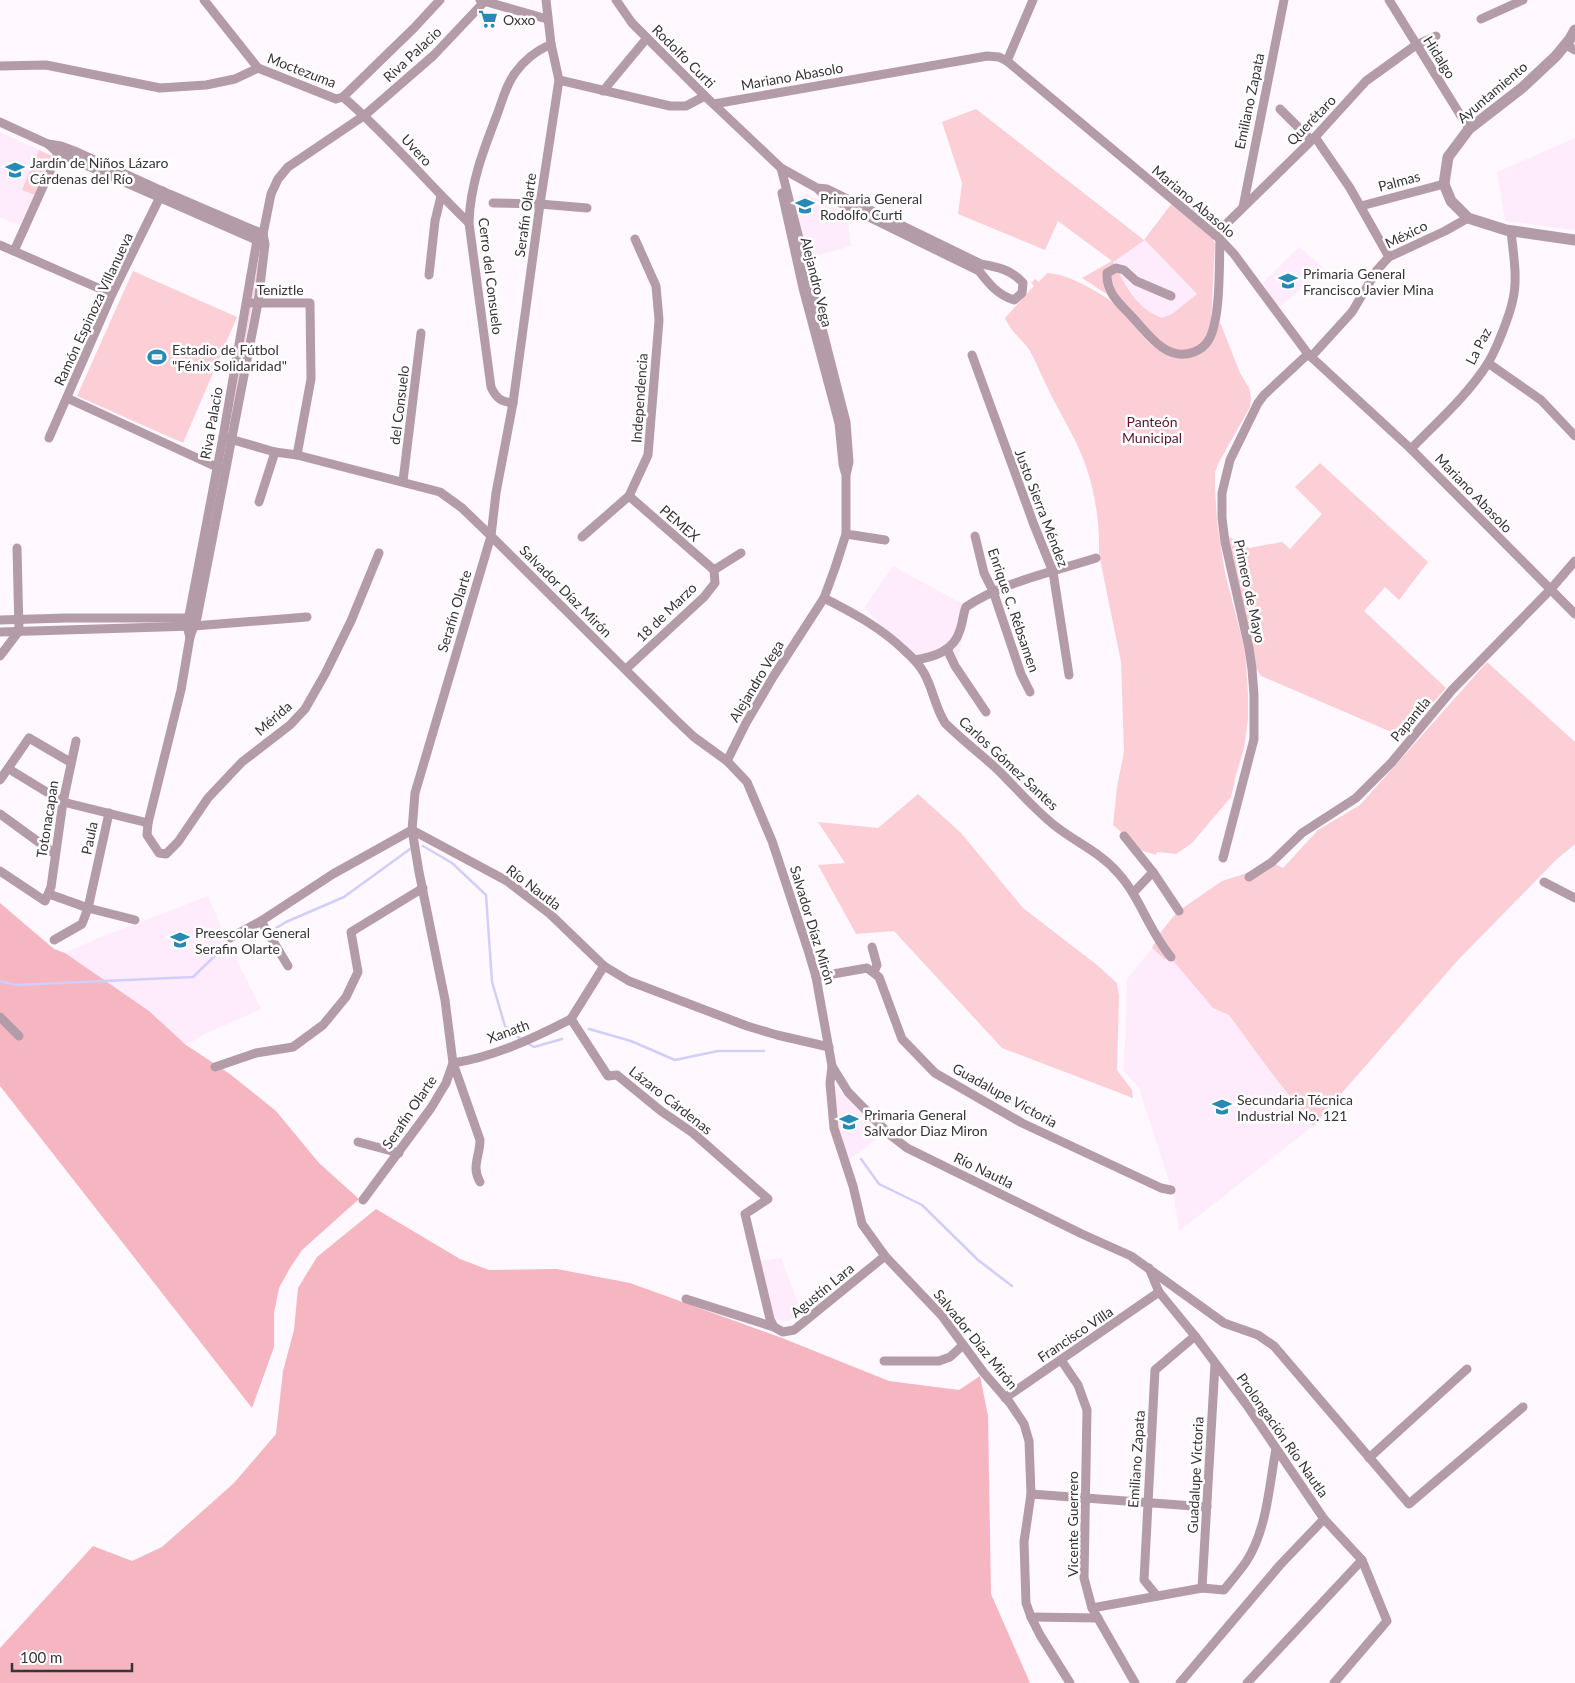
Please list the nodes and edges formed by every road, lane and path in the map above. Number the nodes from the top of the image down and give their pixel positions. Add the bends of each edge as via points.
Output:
1 (204, 0) edge
2 (440, 0) edge
3 (546, 0) edge
4 (616, 0) edge
5 (1033, 0) edge
6 (1284, 0) edge
7 (1389, 0) edge
8 (1524, 0) edge
9 (483, 1) edge
10 (547, 19) junction
11 (1481, 19) dead end
12 (1575, 30) edge
13 (1436, 36) dead end
14 (647, 38) junction
15 (551, 44) junction
16 (1416, 45) junction
17 (1570, 48) edge
18 (1007, 61) junction
19 (0, 66) edge
20 (258, 68) junction
21 (559, 80) junction
22 (603, 92) junction
23 (705, 96) junction
24 (343, 97) junction
25 (714, 104) junction
26 (1280, 110) dead end
27 (365, 116) junction
28 (0, 122) edge
29 (1469, 129) junction
30 (1313, 138) junction
31 (59, 149) junction
32 (781, 168) junction
33 (1444, 184) junction
34 (161, 195) junction
35 (441, 196) junction
36 (493, 203) dead end
37 (540, 204) junction
38 (1360, 206) junction
39 (1243, 207) junction
40 (587, 208) dead end
41 (1468, 218) junction
42 (468, 223) junction
43 (1511, 231) junction
44 (1218, 237) junction
45 (262, 239) junction
46 (635, 239) dead end
47 (1575, 240) edge
48 (0, 245) edge
49 (14, 251) junction
50 (1389, 257) junction
51 (980, 267) junction
52 (429, 275) dead end
53 (112, 294) junction
54 (1172, 296) dead end
55 (246, 303) junction
56 (258, 303) junction
57 (421, 333) dead end
58 (972, 355) dead end
59 (1309, 355) junction
60 (1488, 363) junction
61 (67, 398) junction
62 (513, 403) junction
63 (1575, 436) edge
64 (49, 438) dead end
65 (227, 438) junction
66 (1411, 449) junction
67 (275, 452) junction
68 (297, 455) junction
69 (221, 469) junction
70 (403, 481) junction
71 (629, 496) junction
72 (259, 502) dead end
73 (846, 534) junction
74 (491, 536) junction
75 (974, 536) dead end
76 (582, 537) dead end
77 (885, 540) dead end
78 (17, 548) dead end
79 (379, 553) dead end
80 (741, 553) dead end
81 (1096, 558) dead end
82 (1575, 561) edge
83 (714, 570) junction
84 (1053, 572) junction
85 (1550, 590) junction
86 (993, 591) junction
87 (824, 598) junction
88 (1575, 614) edge
89 (81, 618) junction
90 (307, 618) dead end
91 (19, 619) junction
92 (0, 620) edge
93 (192, 622) junction
94 (81, 629) junction
95 (19, 631) junction
96 (0, 632) edge
97 (947, 649) junction
98 (0, 656) edge
99 (915, 660) junction
100 (626, 669) junction
101 (1069, 675) dead end
102 (1030, 692) dead end
103 (986, 712) dead end
104 (76, 740) dead end
105 (727, 761) junction
106 (70, 762) junction
107 (9, 769) junction
108 (0, 780) edge
109 (63, 802) junction
110 (109, 813) junction
111 (0, 814) edge
112 (148, 823) junction
113 (412, 830) junction
114 (147, 835) joint
115 (1124, 836) dead end
116 (55, 854) junction
117 (1223, 858) dead end
118 (0, 871) edge
119 (1154, 872) junction
120 (1249, 877) dead end
121 (1544, 882) dead end
122 (423, 888) junction
123 (1133, 893) junction
124 (47, 898) junction
125 (1575, 898) edge
126 (88, 908) junction
127 (1179, 911) dead end
128 (135, 920) dead end
129 (261, 921) junction
130 (230, 938) dead end
131 (54, 940) dead end
132 (872, 947) dead end
133 (1171, 957) dead end
134 (288, 966) dead end
135 (604, 966) junction
136 (874, 972) junction
137 (816, 977) junction
138 (0, 1017) edge
139 (571, 1019) junction
140 (20, 1036) dead end
141 (829, 1047) junction
142 (453, 1063) junction
143 (832, 1066) junction
144 (215, 1067) dead end
145 (358, 1142) dead end
146 (399, 1153) junction
147 (480, 1182) dead end
148 (1172, 1190) dead end
149 (363, 1200) dead end
150 (885, 1256) junction
151 (1149, 1268) junction
152 (1159, 1292) junction
153 (686, 1299) dead end
154 (774, 1326) junction
155 (1195, 1336) junction
156 (963, 1345) junction
157 (1062, 1360) junction
158 (884, 1361) dead end
159 (1215, 1364) junction
160 (1467, 1370) dead end
161 (1005, 1398) junction
162 (1523, 1407) dead end
163 (1276, 1449) junction
164 (1370, 1458) junction
165 (1031, 1494) junction
166 (1086, 1498) junction
167 (1147, 1502) junction
168 (1207, 1507) junction
169 (1324, 1519) junction
170 (1362, 1560) junction
171 (1202, 1588) junction
172 (1158, 1596) junction
173 (1092, 1608) junction
174 (1031, 1618) junction
175 (1098, 1618) junction
176 (1070, 1683) edge
177 (1134, 1683) edge
178 (1180, 1683) edge
179 (1247, 1683) edge
180 (1334, 1683) edge

1 - 20 street
2 - 24 street, Moctezuma
3 - 10 street, Serafín Olarte
4 - 14 street, Rodolfo Curti
5 - 18 street
6 - 39 street, Emiliano Zapata
7 - 16 street, Hidalgo
8 - 11 street
9 - 10 street
9 - 27 street, Riva Palacio via 434,55
10 - 15 street, Serafín Olarte
12 - 17 street, Ayuntamiento
13 - 16 street, Querétaro
14 - 22 street
14 - 23 street, Rodolfo Curti
15 - 21 street, Serafín Olarte
15 - 42 street, Cerro del Consuelo via 526,61 508,85 474,179
16 - 29 street, Hidalgo
16 - 30 street, Querétaro via 1366,81
17 - 29 street, Ayuntamiento via 1556,56 1523,87
18 - 25 street, Mariano Abasolo via 987,56
18 - 44 street, Mariano Abasolo
19 - 20 street, Moctezuma via 54,66 160,88 206,86 235,79
20 - 24 street, Moctezuma via 336,99
21 - 22 street
21 - 37 street, Serafín Olarte
22 - 23 street via 670,106 686,106
23 - 25 street, Rodolfo Curti
24 - 27 street, Uvero
25 - 32 street, Rodolfo Curti
26 - 30 street
27 - 35 street, Uvero
27 - 45 street, Riva Palacio via 288,167 271,194
28 - 31 street
29 - 33 street, Ayuntamiento via 1448,157
30 - 38 street
30 - 39 street, Querétaro
31 - 34 street
31 - 49 street
32 - 51 street, Rodolfo Curti
32 - 73 street, Alejandro Vega via 807,288 843,423 849,462
33 - 38 street, Palmas
33 - 41 street via 1451,202
34 - 45 street
34 - 53 street, Ramón Espinoza Villanueva
35 - 42 street, Uvero
35 - 52 street
36 - 37 street
37 - 40 street
37 - 62 street, Serafín Olarte
38 - 50 street
39 - 44 street, Querétaro
41 - 43 street
41 - 50 street, México
42 - 62 street, Cerro del Consuelo via 491,387 496,397
43 - 47 street
43 - 60 street, La Paz via 1514,299
44 - 54 street via 1213,331 1207,343 1186,355 1171,353 1151,340 1112,294 1106,284 1107,273 1116,268 1124,270 1136,281
44 - 59 street, Mariano Abasolo
45 - 55 street, Riva Palacio
45 - 56 street, Riva Palacio
46 - 71 street, Independencia via 656,286 659,320 648,456
48 - 49 street
49 - 53 street
50 - 59 street, México via 1377,270 1352,312
51 - 51 street via 991,287 1007,298 1014,300 1022,293 1023,283 1017,276 1000,267
53 - 61 street, Ramón Espinoza Villanueva
55 - 56 street, Teniztle
55 - 65 street, Riva Palacio
56 - 65 street, Riva Palacio
56 - 68 street, Teniztle via 310,303 311,379
57 - 70 street, del Consuelo
58 - 84 street, Justo Sierra Méndez
59 - 66 street, Mariano Abasolo
59 - 117 street, Primero de Mayo via 1258,403 1230,460 1222,493 1225,542 1249,648 1254,695 1254,739
60 - 63 street via 1541,400
60 - 66 street, La Paz
61 - 64 street, Ramón Espinoza Villanueva
61 - 69 street
62 - 74 street, Serafín Olarte
65 - 67 street, Salvador Díaz Mirón
65 - 69 street, Riva Palacio
66 - 85 street, Mariano Abasolo
67 - 68 street, Salvador Díaz Mirón
67 - 72 street
68 - 70 street, Salvador Díaz Mirón
69 - 93 street, Riva Palacio
70 - 74 street, Salvador Díaz Mirón via 440,492
71 - 76 street, Independencia
71 - 83 street, PEMEX
73 - 77 street
73 - 87 street, Alejandro Vega
74 - 100 street, Salvador Díaz Mirón
74 - 113 street, Serafín Olarte via 415,793
75 - 86 street, Enrique C. Rébsamen via 984,573
78 - 91 street
79 - 114 street, Mérida via 351,621 305,709 242,762 208,798 166,854 159,852
80 - 83 street
81 - 84 street
82 - 85 street, Papantla
83 - 100 street, 18 de Marzo via 715,583 704,597
84 - 86 street
84 - 101 street, Justo Sierra Méndez
85 - 88 street, Mariano Abasolo
85 - 120 street, Papantla via 1452,690 1392,762 1356,798 1302,833 1272,862
86 - 97 street via 966,607 958,637
86 - 102 street, Enrique C. Rébsamen
87 - 99 street, Carlos Gómez Santes via 868,622
87 - 105 street, Alejandro Vega via 755,708
89 - 91 street
89 - 93 street
89 - 94 street
90 - 93 street
91 - 92 street
91 - 95 street
93 - 94 street
93 - 112 street, Riva Palacio via 179,700
94 - 95 street
95 - 96 street
95 - 98 street
97 - 99 street
97 - 103 street via 954,666
99 - 123 street, Carlos Gómez Santes via 945,723 1054,824 1109,863
100 - 105 street, Salvador Díaz Mirón via 676,720
104 - 106 street, Totonacapan
105 - 137 street, Salvador Díaz Mirón via 748,782 772,841
106 - 107 street via 29,738
106 - 109 street, Totonacapan
107 - 108 street
107 - 109 street
109 - 110 street
109 - 116 street, Totonacapan
110 - 112 street, Paula
110 - 126 street, Paula
111 - 116 street
112 - 114 street, Riva Palacio
113 - 122 street, Serafín Olarte
113 - 129 street via 333,874
113 - 135 street, Río Nautla via 506,881 550,914
115 - 119 street
116 - 124 street, Totonacapan
118 - 124 street
119 - 123 street
119 - 127 street
121 - 125 street
122 - 142 street, Serafín Olarte via 445,1000
122 - 144 street via 351,932 358,972 346,997 323,1025 293,1047 256,1053
123 - 133 street, Carlos Gómez Santes via 1149,925
124 - 126 street
126 - 128 street
126 - 131 street, Paula via 82,924
129 - 130 street
129 - 134 street
132 - 136 street via 877,965
135 - 139 street
135 - 141 street, Río Nautla via 629,981 747,1026
136 - 137 street via 867,968
136 - 148 street, Guadalupe Victoria via 902,1039 935,1072 1022,1124 1161,1188
137 - 141 street, Salvador Díaz Mirón
138 - 140 street
139 - 142 street, Xanath via 519,1044
139 - 154 street, Lázaro Cárdenas via 608,1076 617,1075 693,1133 768,1199 745,1214
141 - 143 street, Salvador Díaz Mirón
142 - 146 street, Serafín Olarte via 446,1083
142 - 147 street via 480,1140 476,1174
143 - 150 street, Salvador Díaz Mirón via 830,1084 834,1128 862,1224
143 - 151 street, Río Nautla via 848,1092 907,1148 1131,1256
145 - 146 street
146 - 149 street, Serafín Olarte
150 - 154 street, Agustín Lara via 794,1330 784,1332
150 - 156 street, Salvador Díaz Mirón via 942,1316
151 - 152 street, Prolongación Río Nautla
151 - 164 street, Río Nautla via 1224,1323 1258,1335 1274,1346
152 - 155 street, Prolongación Río Nautla
152 - 157 street, Francisco Villa
153 - 154 street, Agustín Lara
155 - 159 street, Prolongación Río Nautla
155 - 167 street, Emiliano Zapata via 1156,1370
156 - 158 street via 950,1357 939,1360
156 - 161 street, Salvador Díaz Mirón
157 - 161 street, Francisco Villa
157 - 166 street, Vicente Guerrero via 1078,1385 1087,1410
159 - 163 street, Prolongación Río Nautla
159 - 168 street, Guadalupe Victoria
160 - 164 street
161 - 165 street, Salvador Díaz Mirón via 1024,1424 1029,1441
162 - 164 street, Río Nautla via 1409,1504
163 - 169 street, Prolongación Río Nautla
163 - 171 street via 1262,1522 1246,1562 1224,1590
165 - 166 street
165 - 174 street, Salvador Díaz Mirón via 1024,1542 1026,1602
166 - 167 street
166 - 173 street, Vicente Guerrero via 1084,1578
167 - 168 street
167 - 172 street, Emiliano Zapata via 1144,1580
168 - 171 street, Guadalupe Victoria
169 - 170 street, Prolongación Río Nautla
169 - 178 street via 1280,1565
170 - 179 street
170 - 180 street, Prolongación Río Nautla via 1388,1621
171 - 172 street
172 - 173 street
173 - 175 street, Vicente Guerrero
174 - 175 street
174 - 176 street, Salvador Díaz Mirón
175 - 177 street, Vicente Guerrero

